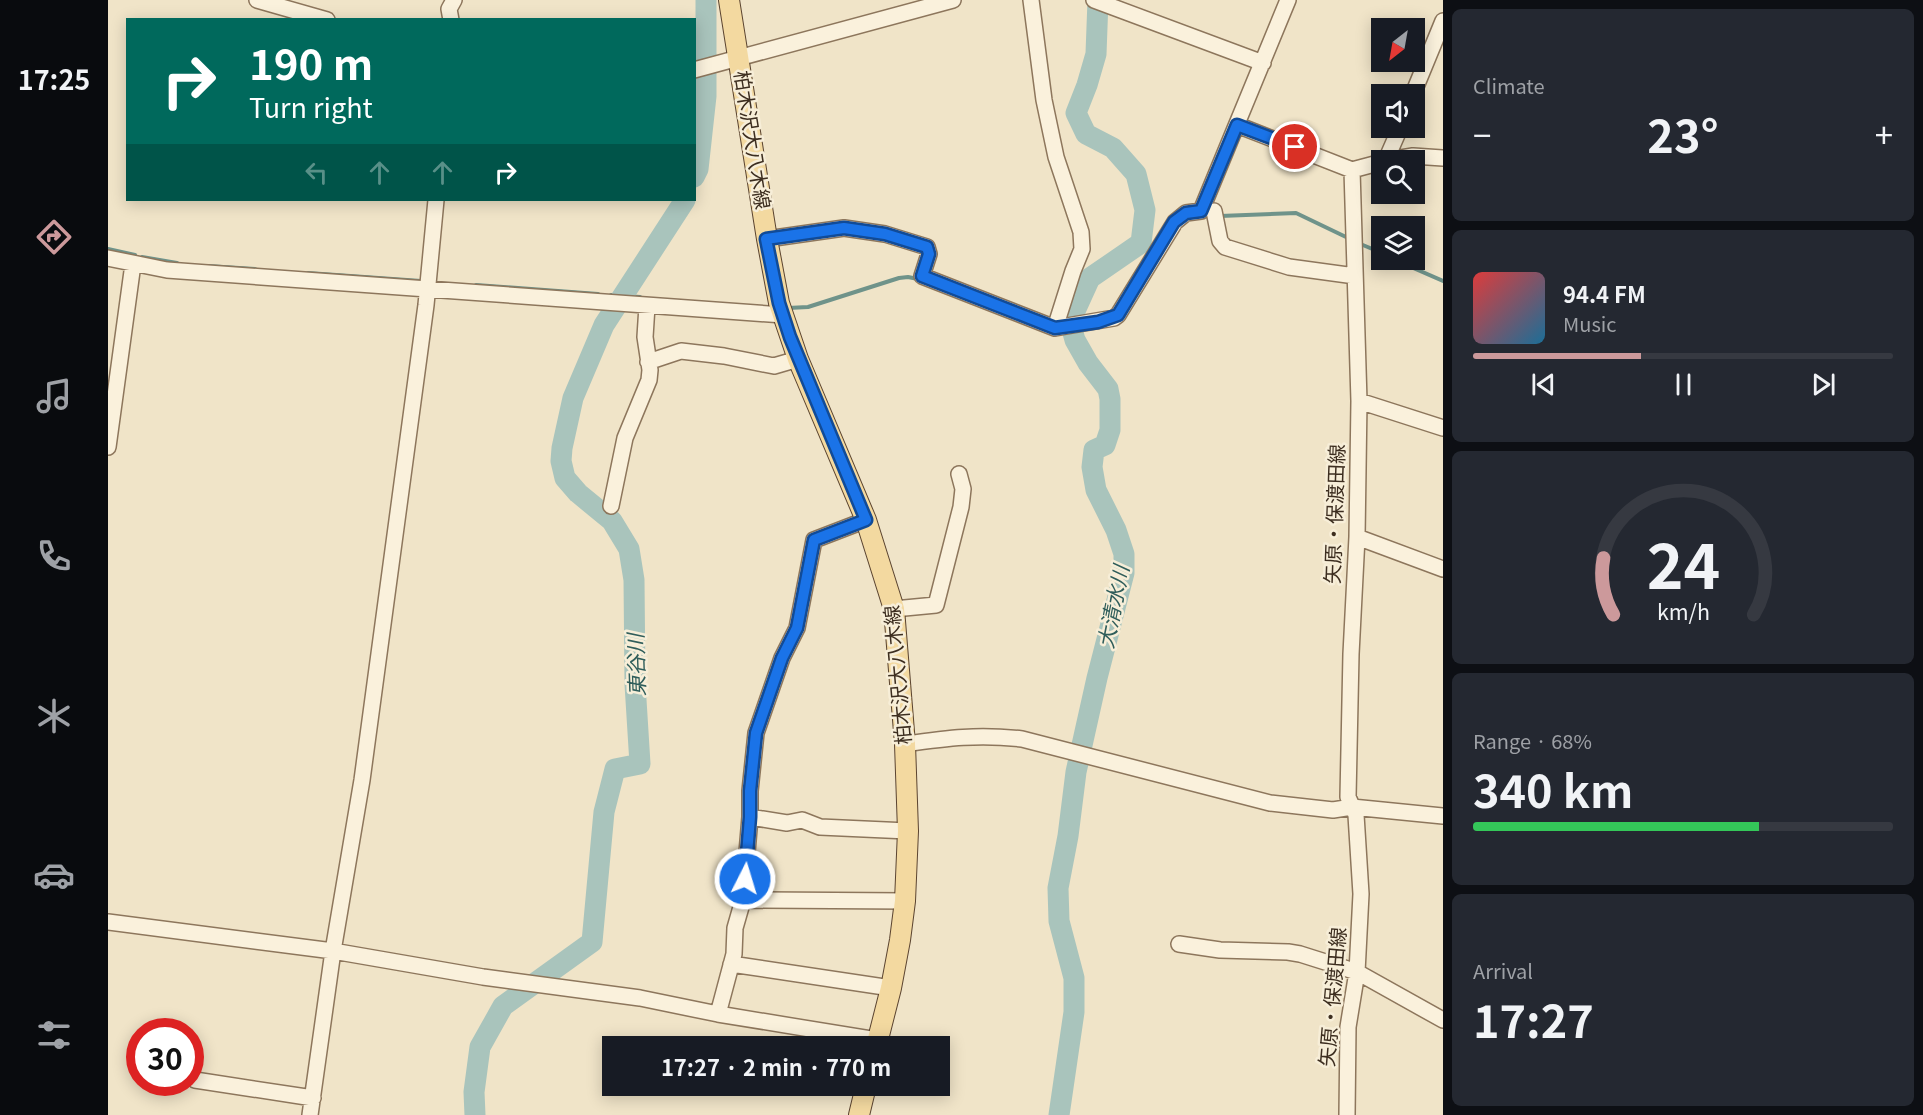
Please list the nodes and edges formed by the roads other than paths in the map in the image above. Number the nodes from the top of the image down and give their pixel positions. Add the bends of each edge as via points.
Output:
1 (257, 0) edge
2 (454, 0) edge
3 (729, 0) edge
4 (953, 0) edge
5 (1030, 0) edge
6 (1094, 0) edge
7 (1288, 0) edge
8 (284, 4) edge
9 (322, 18) edge
10 (451, 18) edge
11 (1443, 21) edge
12 (739, 58) junction
13 (1263, 63) junction
14 (696, 70) edge
15 (1417, 84) edge
16 (1237, 125) junction
17 (1425, 157) edge
18 (1443, 158) edge
19 (1371, 165) edge
20 (1352, 170) junction
21 (436, 201) edge
22 (1214, 211) dead end
23 (766, 239) junction
24 (108, 258) edge
25 (133, 264) junction
26 (1355, 276) junction
27 (427, 289) junction
28 (644, 305) junction
29 (783, 315) junction
30 (1058, 328) junction
31 (798, 358) junction
32 (648, 362) junction
33 (1359, 401) junction
34 (1443, 428) edge
35 (108, 447) edge
36 (959, 474) dead end
37 (611, 506) dead end
38 (866, 520) junction
39 (1357, 537) junction
40 (1443, 569) edge
41 (894, 609) junction
42 (905, 744) junction
43 (1352, 807) junction
44 (1443, 816) edge
45 (750, 817) junction
46 (908, 831) junction
47 (743, 900) junction
48 (905, 902) junction
49 (108, 922) edge
50 (1179, 944) dead end
51 (333, 951) junction
52 (731, 963) junction
53 (1357, 972) junction
54 (891, 988) junction
55 (718, 1014) junction
56 (1443, 1020) edge
57 (839, 1036) edge
58 (879, 1036) edge
59 (204, 1081) edge
60 (864, 1096) edge
61 (313, 1098) junction
62 (310, 1115) edge
63 (860, 1115) edge
64 (1347, 1115) edge

1 - 8 street
2 - 10 street via 449,9
3 - 12 main road, 柏木沢大八木線
4 - 12 street
5 - 30 street via 1056,157 1081,232 1082,249
6 - 13 street
7 - 13 street
8 - 9 street
11 - 15 street
12 - 14 street
12 - 23 main road, 柏木沢大八木線
13 - 16 street
16 - 20 street
16 - 30 street via 1201,211 1186,213 1174,222 1118,315
17 - 18 street
19 - 20 street
20 - 26 street, 矢原・保渡田線
21 - 27 street
22 - 26 street via 1220,241 1225,247 1289,267
23 - 29 main road, 柏木沢大八木線
23 - 30 street via 844,228 924,245 929,254 922,276
24 - 25 street
25 - 27 street via 167,270
25 - 35 street
26 - 33 street, 矢原・保渡田線
27 - 28 street
27 - 51 street via 362,780
28 - 29 street
28 - 32 street
29 - 31 main road, 柏木沢大八木線
31 - 32 street via 774,366 681,351
31 - 38 main road, 柏木沢大八木線
32 - 37 street via 649,380 625,438
33 - 34 street
33 - 39 street, 矢原・保渡田線
36 - 41 street via 963,489 961,507 936,605
38 - 41 main road, 柏木沢大八木線
38 - 45 street via 814,540 797,628 782,658 756,733
39 - 40 street
39 - 43 street, 矢原・保渡田線 via 1347,797
41 - 42 main road, 柏木沢大八木線
42 - 43 street via 972,735 1022,739 1270,802 1332,810
42 - 46 main road, 柏木沢大八木線
43 - 44 street
43 - 53 street, 矢原・保渡田線 via 1356,815 1361,894
45 - 46 street via 787,823 802,820 820,827
45 - 47 street
46 - 48 main road, 柏木沢大八木線
47 - 48 street
47 - 52 street
48 - 54 main road, 柏木沢大八木線
49 - 51 street
50 - 53 street via 1288,952
51 - 55 street via 640,998
51 - 61 street
52 - 54 street
52 - 55 street
53 - 56 street
53 - 64 street, 矢原・保渡田線 via 1348,1027
54 - 58 main road, 柏木沢大八木線
55 - 57 street
59 - 61 street
60 - 63 main road
61 - 62 street

